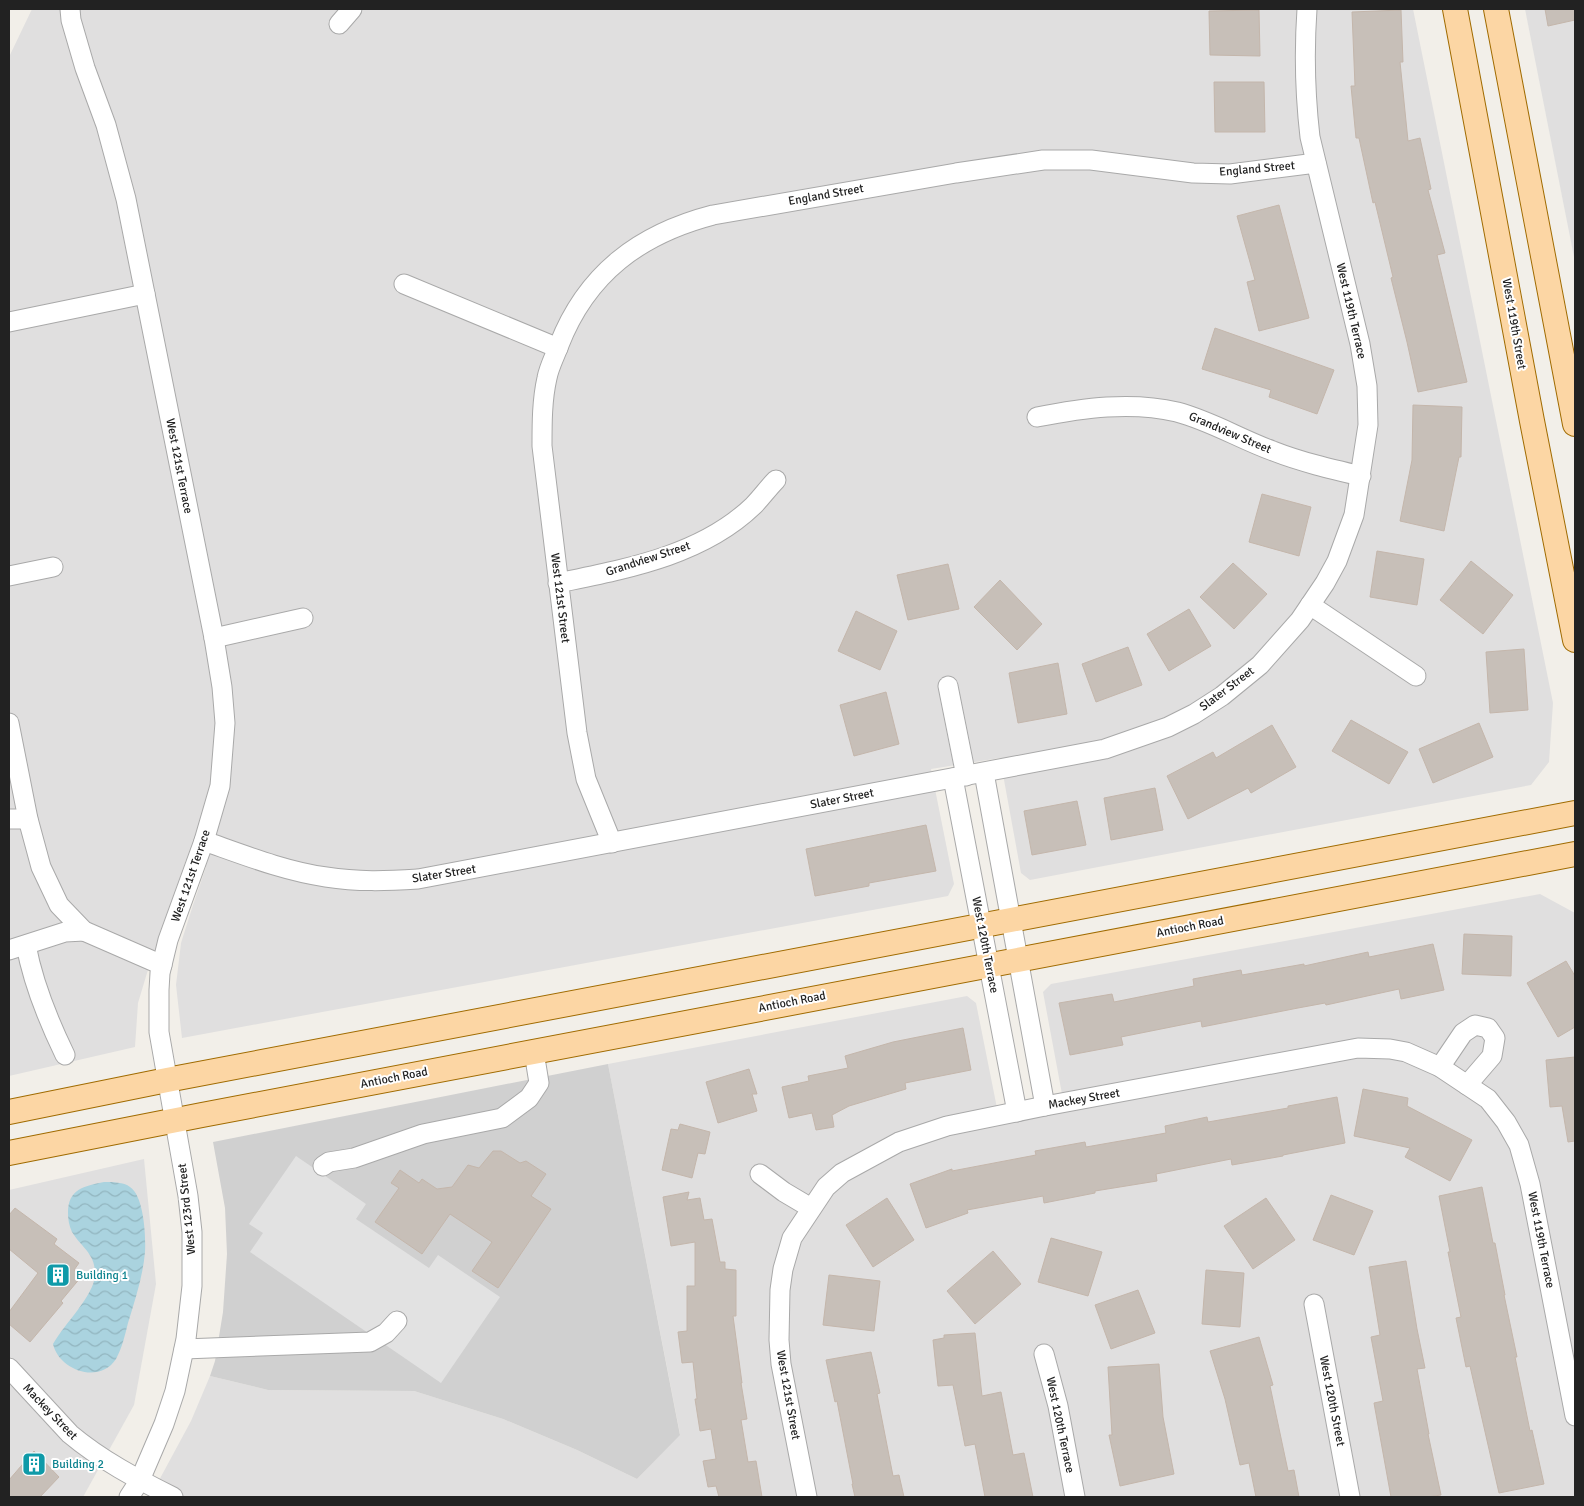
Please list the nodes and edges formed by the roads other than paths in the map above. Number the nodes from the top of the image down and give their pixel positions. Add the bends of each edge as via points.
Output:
1 (70, 9) edge
2 (352, 9) edge
3 (1307, 9) edge
4 (1455, 9) edge
5 (1496, 9) edge
6 (339, 24) dead end
7 (1316, 163) junction
8 (404, 284) dead end
9 (145, 294) junction
10 (9, 322) edge
11 (558, 348) junction
12 (1037, 417) dead end
13 (1575, 424) edge
14 (1361, 476) junction
15 (776, 480) dead end
16 (54, 568) dead end
17 (9, 576) edge
18 (558, 583) junction
19 (1310, 605) junction
20 (303, 618) dead end
21 (214, 638) junction
22 (1575, 640) edge
23 (1416, 676) dead end
24 (948, 686) dead end
25 (9, 723) edge
26 (968, 776) junction
27 (1575, 813) edge
28 (9, 819) edge
29 (28, 819) junction
30 (204, 841) junction
31 (612, 843) junction
32 (1575, 854) edge
33 (1011, 920) junction
34 (982, 926) junction
35 (84, 931) junction
36 (17, 948) edge
37 (1018, 959) junction
38 (162, 965) junction
39 (989, 965) junction
40 (534, 1052) junction
41 (65, 1055) dead end
42 (1440, 1067) junction
43 (167, 1080) junction
44 (1467, 1085) junction
45 (1046, 1106) junction
46 (9, 1112) edge
47 (1016, 1112) junction
48 (174, 1120) junction
49 (9, 1153) edge
50 (323, 1166) dead end
51 (760, 1174) dead end
52 (811, 1208) junction
53 (1314, 1304) dead end
54 (397, 1321) dead end
55 (184, 1349) junction
56 (1044, 1354) dead end
57 (9, 1368) edge
58 (1575, 1416) edge
59 (140, 1480) junction
60 (129, 1497) edge
61 (173, 1497) edge
62 (807, 1497) edge
63 (1075, 1497) edge
64 (1350, 1497) edge

1 - 9 street, West 121st Terrace via 126,199
2 - 6 street
3 - 7 street, West 119th Terrace via 1304,50 1306,102
4 - 22 main road, West 119th Street
5 - 13 main road
7 - 11 street, England Street via 1230,174 1091,160 1043,160 713,215 656,235 624,256 584,297
7 - 14 street, West 119th Terrace via 1360,344 1368,425
8 - 11 street
9 - 10 street
9 - 21 street, West 121st Terrace
11 - 18 street, West 121st Street via 547,376 542,408 542,446
12 - 14 street, Grandview Street via 1108,406 1137,406 1176,412 1218,426 1280,454
14 - 19 street, West 119th Terrace via 1354,515 1336,561
15 - 18 street, Grandview Street via 736,520 692,546 617,571
16 - 17 street
18 - 31 street, West 121st Street via 586,779
19 - 23 street
19 - 26 street, Slater Street via 1260,665 1222,696 1168,727 1106,749
20 - 21 street
21 - 30 street, West 121st Terrace via 225,723 220,786
24 - 26 street, West 120th Terrace
25 - 29 street
26 - 31 street, Slater Street
26 - 33 street, West 120th Terrace
26 - 34 street, West 120th Terrace
27 - 33 main road
28 - 29 street
29 - 35 street via 41,867 59,905
30 - 31 street, Slater Street via 277,866 324,877 371,882 433,877
30 - 38 street, West 121st Terrace
32 - 37 main road, Antioch Road
33 - 34 main road
33 - 37 street, West 120th Terrace
34 - 39 street, West 120th Terrace
34 - 43 main road
35 - 36 street via 65,932
35 - 38 street
36 - 41 street via 34,975 51,1026
37 - 39 main road, Antioch Road
37 - 45 street, West 120th Terrace
38 - 43 street, West 121st Terrace via 158,1032
39 - 40 main road, Antioch Road
39 - 47 street, West 120th Terrace
40 - 48 main road, Antioch Road
40 - 50 street via 538,1083 529,1098 502,1118 424,1134
42 - 44 street, West 119th Terrace
42 - 44 street via 1462,1033 1475,1025 1488,1028 1495,1038 1492,1056
42 - 45 street, Mackey Street via 1406,1052 1358,1048
43 - 46 main road
43 - 48 street, West 121st Terrace
44 - 58 street, West 119th Terrace via 1488,1099 1506,1122 1524,1160
45 - 47 street, Mackey Street
47 - 52 street, Mackey Street via 947,1126 899,1142 842,1173 826,1187
48 - 49 main road, Antioch Road
48 - 55 street, West 123rd Street via 192,1232 192,1286
51 - 52 street
52 - 62 street, West 121st Street via 792,1238 783,1269 779,1340
53 - 64 street, West 120th Street
54 - 55 street via 386,1333 370,1342
55 - 59 street, West 123rd Street via 164,1424
56 - 63 street, West 120th Terrace via 1058,1406
57 - 59 street, Mackey Street via 70,1434
59 - 60 street, West 123rd Street
59 - 61 street, Mackey Street

